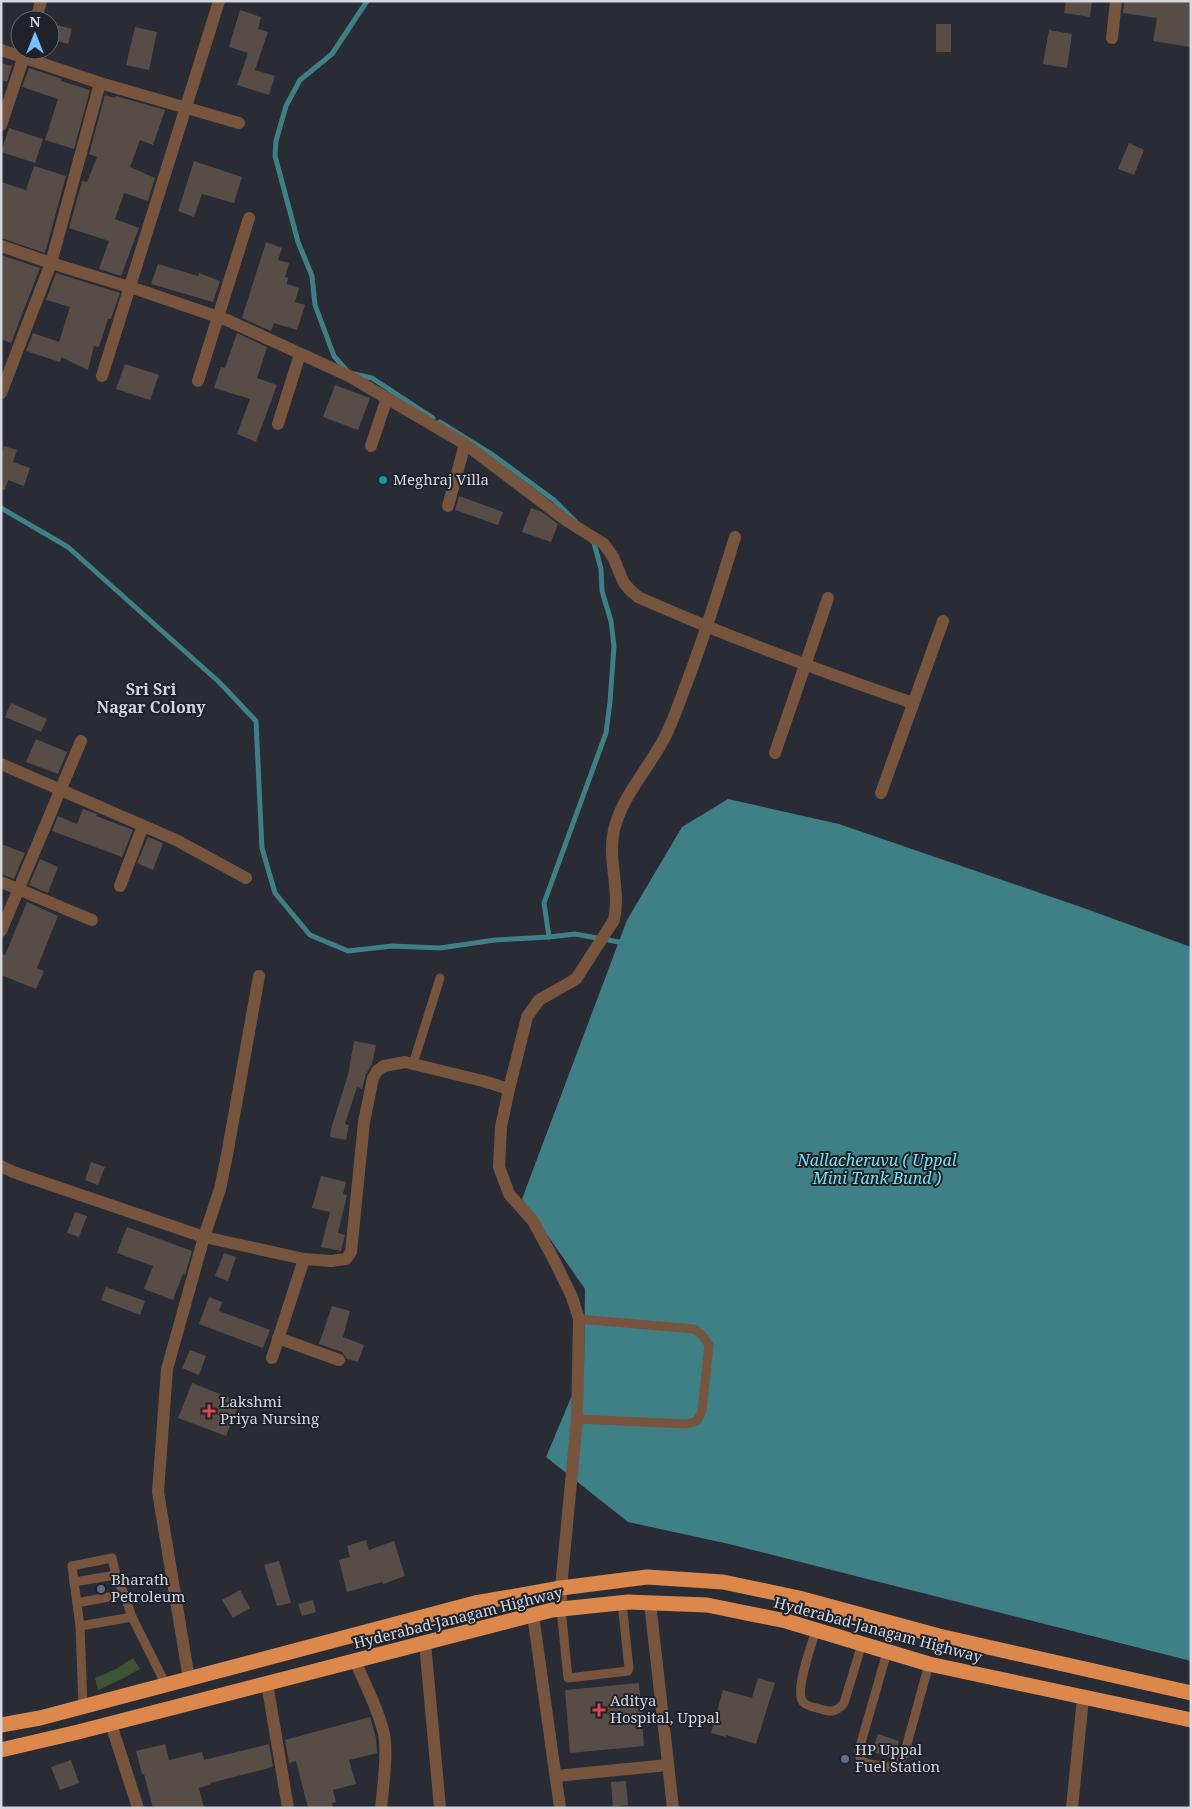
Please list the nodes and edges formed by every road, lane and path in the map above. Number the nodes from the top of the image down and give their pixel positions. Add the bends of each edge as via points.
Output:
1 (219, 1) edge
2 (1116, 1) edge
3 (1112, 38) dead end
4 (23, 60) edge
5 (41, 60) edge
6 (100, 83) junction
7 (186, 109) junction
8 (239, 123) dead end
9 (1, 125) edge
10 (249, 218) dead end
11 (1, 246) edge
12 (51, 263) junction
13 (131, 287) junction
14 (218, 317) junction
15 (300, 354) junction
16 (102, 376) dead end
17 (198, 381) dead end
18 (1, 393) edge
19 (387, 398) junction
20 (278, 424) dead end
21 (465, 444) junction
22 (371, 446) dead end
23 (448, 506) dead end
24 (736, 537) dead end
25 (828, 598) dead end
26 (943, 621) dead end
27 (707, 628) junction
28 (805, 665) junction
29 (913, 703) junction
30 (81, 741) dead end
31 (775, 752) dead end
32 (1, 764) edge
33 (59, 789) junction
34 (880, 793) dead end
35 (143, 826) junction
36 (246, 878) dead end
37 (1, 882) edge
38 (120, 886) dead end
39 (18, 889) junction
40 (92, 920) dead end
41 (1, 931) edge
42 (259, 976) dead end
43 (440, 978) dead end
44 (413, 1064) junction
45 (509, 1090) junction
46 (1, 1166) edge
47 (204, 1237) junction
48 (304, 1260) junction
49 (579, 1319) junction
50 (278, 1338) junction
51 (272, 1358) dead end
52 (339, 1360) dead end
53 (577, 1419) junction
54 (116, 1575) junction
55 (74, 1582) junction
56 (561, 1588) junction
57 (124, 1594) junction
58 (77, 1603) junction
59 (622, 1603) junction
60 (650, 1603) junction
61 (561, 1609) junction
62 (533, 1615) junction
63 (132, 1617) junction
64 (80, 1626) junction
65 (816, 1630) junction
66 (425, 1643) junction
67 (862, 1644) junction
68 (887, 1652) junction
69 (355, 1660) junction
70 (929, 1664) junction
71 (189, 1679) junction
72 (267, 1683) junction
73 (166, 1685) junction
74 (1191, 1693) edge
75 (1082, 1698) junction
76 (83, 1707) junction
77 (1191, 1720) edge
78 (111, 1724) junction
79 (1, 1725) edge
80 (1, 1750) edge
81 (668, 1765) junction
82 (556, 1776) junction
83 (138, 1808) edge
84 (288, 1808) edge
85 (381, 1808) edge
86 (440, 1808) edge
87 (560, 1808) edge
88 (673, 1808) edge
89 (1072, 1808) edge

1 - 7 street
2 - 3 street
4 - 9 street
5 - 6 street
6 - 7 street
6 - 12 street
7 - 8 street
7 - 13 street
10 - 14 street
11 - 12 street
12 - 13 street
12 - 18 street
13 - 14 street
13 - 16 street
14 - 15 street
14 - 17 street
15 - 19 street
15 - 20 street
19 - 21 street
19 - 22 street
21 - 23 street
21 - 27 street via 567,521 604,544 624,582 638,597
24 - 27 street
25 - 28 street
26 - 29 street
27 - 28 street
27 - 45 street via 665,737 621,810 614,830 612,854 617,909 614,920 576,979 539,1000 527,1017
28 - 29 street
28 - 31 street
29 - 34 street
30 - 33 street
32 - 33 street
33 - 35 street
33 - 39 street
35 - 36 street
35 - 38 street
37 - 39 street
39 - 40 street
39 - 41 street
42 - 47 street via 227,1156
43 - 44 lane
44 - 45 street
44 - 48 street via 405,1062 384,1066 373,1078 364,1122 351,1252 346,1259
45 - 49 street via 501,1128 499,1167 510,1194 533,1222 554,1260
46 - 47 street
47 - 48 street
47 - 71 street via 166,1368 158,1492
48 - 50 street
49 - 53 street
49 - 53 lane via 694,1329 709,1345 702,1411 698,1421 687,1424
50 - 51 street
50 - 52 street
53 - 56 street
54 - 55 lane
54 - 55 lane via 112,1558 72,1566
54 - 57 lane
55 - 58 lane
56 - 61 street
56 - 71 highway, Hyderabad-Janagam Highway via 475,1603
56 - 74 highway, Hyderabad-Janagam Highway via 647,1577 723,1582 799,1598 939,1636
57 - 58 lane
57 - 63 lane
58 - 64 lane
59 - 60 highway, Hyderabad-Janagam Highway
59 - 61 highway, Hyderabad-Janagam Highway
59 - 61 lane via 630,1668 568,1678
60 - 65 highway, Hyderabad-Janagam Highway via 707,1605
60 - 81 street
61 - 62 highway, Hyderabad-Janagam Highway
62 - 66 highway, Hyderabad-Janagam Highway
62 - 82 street
63 - 64 lane
63 - 73 lane
64 - 76 lane
65 - 67 highway, Hyderabad-Janagam Highway
65 - 67 lane via 800,1688 801,1700 830,1712 844,1703
66 - 69 highway, Hyderabad-Janagam Highway
66 - 86 street
67 - 68 highway, Hyderabad-Janagam Highway
68 - 70 highway, Hyderabad-Janagam Highway
68 - 70 lane via 859,1750 862,1761 889,1768 900,1762
69 - 72 highway, Hyderabad-Janagam Highway
69 - 85 street via 385,1740
70 - 75 highway, Hyderabad-Janagam Highway
71 - 73 highway, Hyderabad-Janagam Highway
72 - 78 highway, Hyderabad-Janagam Highway
72 - 84 street
73 - 76 highway, Hyderabad-Janagam Highway
75 - 77 highway, Hyderabad-Janagam Highway
75 - 89 street
76 - 79 highway, Hyderabad-Janagam Highway
78 - 80 highway, Hyderabad-Janagam Highway
78 - 83 street
81 - 82 street
81 - 88 street
82 - 87 street

